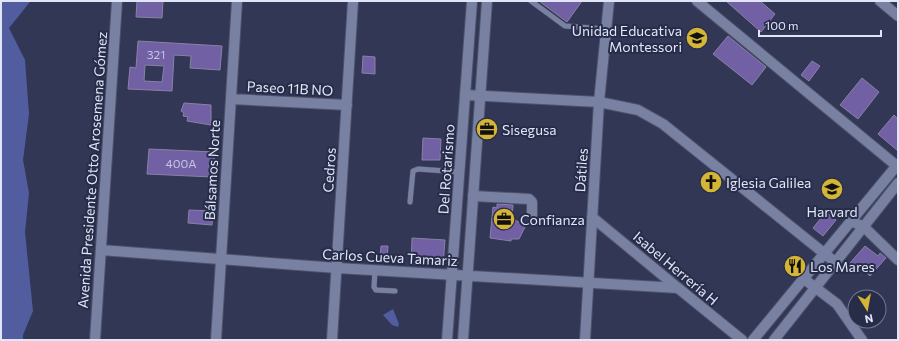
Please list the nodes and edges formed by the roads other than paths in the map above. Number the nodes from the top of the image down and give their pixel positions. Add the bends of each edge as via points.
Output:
1 (117, 1) edge
2 (237, 1) edge
3 (354, 1) edge
4 (472, 1) edge
5 (487, 1) edge
6 (531, 1) edge
7 (608, 1) edge
8 (697, 1) edge
9 (880, 1) edge
10 (898, 16) edge
11 (606, 29) junction
12 (465, 95) junction
13 (480, 96) junction
14 (231, 99) junction
15 (599, 102) junction
16 (347, 106) junction
17 (897, 165) edge
18 (460, 172) junction
19 (898, 184) edge
20 (473, 196) junction
21 (410, 202) dead end
22 (532, 215) dead end
23 (592, 217) junction
24 (851, 221) junction
25 (864, 227) junction
26 (101, 250) junction
27 (824, 254) junction
28 (221, 259) junction
29 (898, 260) edge
30 (835, 262) junction
31 (337, 268) junction
32 (375, 270) junction
33 (452, 274) junction
34 (467, 275) junction
35 (804, 279) junction
36 (588, 282) junction
37 (814, 287) junction
38 (678, 288) junction
39 (395, 291) dead end
40 (95, 340) edge
41 (216, 340) edge
42 (332, 340) edge
43 (447, 340) edge
44 (463, 340) edge
45 (585, 340) edge
46 (742, 340) edge
47 (753, 340) edge
48 (774, 340) edge
49 (862, 340) edge

1 - 26 street, Avenida Presidente Otto Arosemena Gómez
2 - 14 street, Bálsamos Norte
3 - 16 street, Cedros
4 - 12 street, Del Rotarismo
5 - 13 street, Del Rotarismo
6 - 11 lane via 565,26
7 - 11 street, Dátiles
8 - 17 street
9 - 10 street
11 - 15 street, Dátiles
12 - 13 street
12 - 18 street, Del Rotarismo
13 - 15 street
13 - 20 street, Del Rotarismo
14 - 16 street, Paseo 11B NO
14 - 28 street, Bálsamos Norte
15 - 23 street, Dátiles
15 - 27 street via 638,110 663,124
16 - 31 street, Cedros
17 - 24 street
18 - 21 lane via 418,169 413,171
18 - 33 street, Del Rotarismo
19 - 25 street
20 - 22 street via 529,199 532,202
20 - 34 street, Del Rotarismo
23 - 36 street, Dátiles
23 - 38 street, Isabel Herrería H
24 - 25 street
24 - 27 street
25 - 29 street
25 - 30 street
26 - 28 street, Carlos Cueva Tamariz
26 - 40 street, Avenida Presidente Otto Arosemena Gómez
27 - 30 street
27 - 35 street
28 - 31 street, Carlos Cueva Tamariz
28 - 41 street, Bálsamos Norte
30 - 37 street
31 - 32 street, Carlos Cueva Tamariz
31 - 42 street, Cedros
32 - 33 street, Carlos Cueva Tamariz
32 - 39 lane via 376,290
33 - 34 street, Carlos Cueva Tamariz
33 - 43 street, Del Rotarismo
34 - 36 street, Carlos Cueva Tamariz
34 - 44 street, Del Rotarismo
35 - 37 street
35 - 47 street
36 - 38 street, Carlos Cueva Tamariz
36 - 45 street, Dátiles
37 - 48 street
37 - 49 street via 837,304
38 - 46 street, Isabel Herrería H

